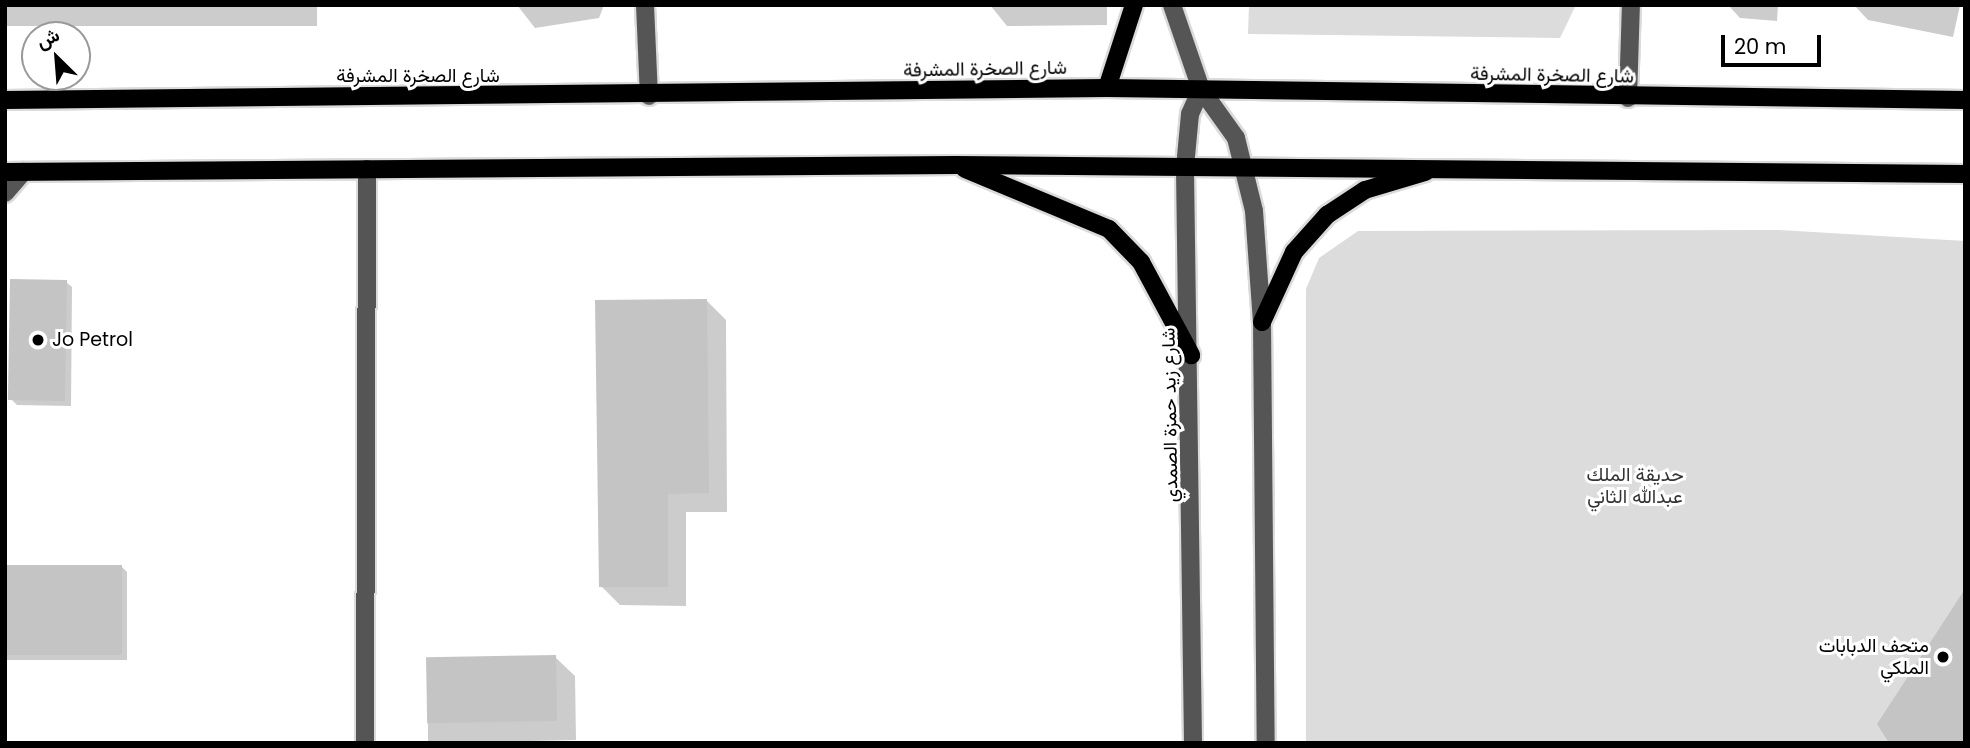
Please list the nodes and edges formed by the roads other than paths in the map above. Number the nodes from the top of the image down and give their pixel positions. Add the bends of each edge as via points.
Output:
1 (645, 5) edge
2 (1134, 5) edge
3 (1172, 5) edge
4 (1631, 5) edge
5 (1107, 88) junction
6 (1201, 89) junction
7 (649, 96) junction
8 (1628, 98) junction
9 (5, 100) edge
10 (1965, 100) edge
11 (956, 165) junction
12 (1444, 166) junction
13 (1185, 167) junction
14 (1246, 167) junction
15 (367, 169) junction
16 (14, 172) edge
17 (1965, 174) edge
18 (5, 193) edge
19 (1262, 321) junction
20 (1191, 355) junction
21 (365, 743) edge
22 (1193, 743) edge
23 (1266, 743) edge

1 - 7 street
2 - 5 main road
3 - 6 street
4 - 8 street
5 - 6 main road, شارع الصخرة المشرفة
5 - 7 main road, شارع الصخرة المشرفة
6 - 8 main road, شارع الصخرة المشرفة
6 - 13 street, شارع زيد حمزة الصمدي via 1190,114
6 - 14 street via 1236,138
7 - 9 main road, شارع الصخرة المشرفة
8 - 10 main road, شارع الصخرة المشرفة
11 - 13 main road
11 - 15 main road
11 - 20 main road via 1109,229 1141,262
12 - 14 main road
12 - 17 main road
12 - 19 main road via 1365,190 1327,215 1294,252
13 - 14 main road
13 - 20 street, شارع زيد حمزة الصمدي
14 - 19 street
15 - 16 main road
15 - 21 street
16 - 18 street
19 - 23 street
20 - 22 street, شارع زيد حمزة الصمدي

